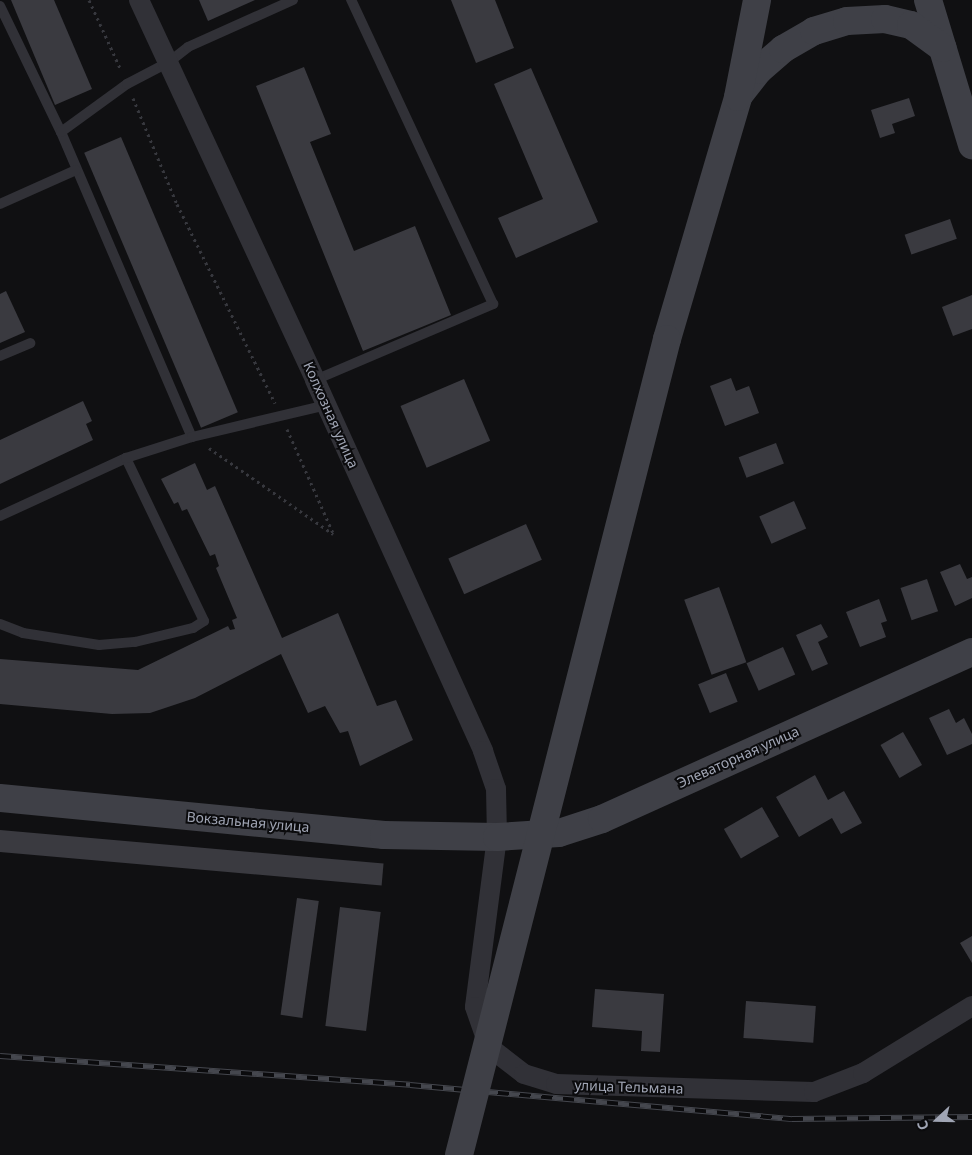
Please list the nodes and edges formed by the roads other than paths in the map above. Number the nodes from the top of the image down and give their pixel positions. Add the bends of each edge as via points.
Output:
1 (139, 0) edge
2 (351, 0) edge
3 (757, 0) edge
4 (928, 0) edge
5 (289, 1) edge
6 (0, 6) edge
7 (943, 48) junction
8 (170, 62) junction
9 (738, 97) junction
10 (61, 132) junction
11 (972, 145) edge
12 (76, 170) junction
13 (0, 204) edge
14 (30, 343) dead end
15 (0, 356) edge
16 (316, 380) junction
17 (326, 405) junction
18 (192, 437) junction
19 (126, 458) junction
20 (0, 516) edge
21 (0, 624) edge
22 (972, 652) edge
23 (0, 798) edge
24 (497, 837) junction
25 (972, 1006) edge
26 (459, 1155) edge

1 - 8 street, Колхозная улица
2 - 16 lane via 493,304
3 - 9 street
4 - 7 street
5 - 8 lane via 188,47
6 - 10 lane
7 - 9 street via 911,25 885,20 847,21 814,31 783,49 759,70
7 - 11 street
8 - 10 lane via 127,84
8 - 16 street, Колхозная улица
9 - 26 street, bridge via 667,339
10 - 12 lane
12 - 13 lane
12 - 18 lane
14 - 15 lane
16 - 17 street, Колхозная улица
17 - 18 lane
17 - 24 street, Колхозная улица via 483,751 496,789
18 - 19 lane
19 - 20 lane
19 - 21 lane via 204,621 193,628 135,642 99,644 23,633
22 - 24 street, Элеваторная улица via 602,819 559,833
23 - 24 street, Вокзальная улица via 384,835
24 - 25 street, улица Тельмана via 475,1007 489,1047 524,1074 556,1084 601,1087 814,1092 864,1073

